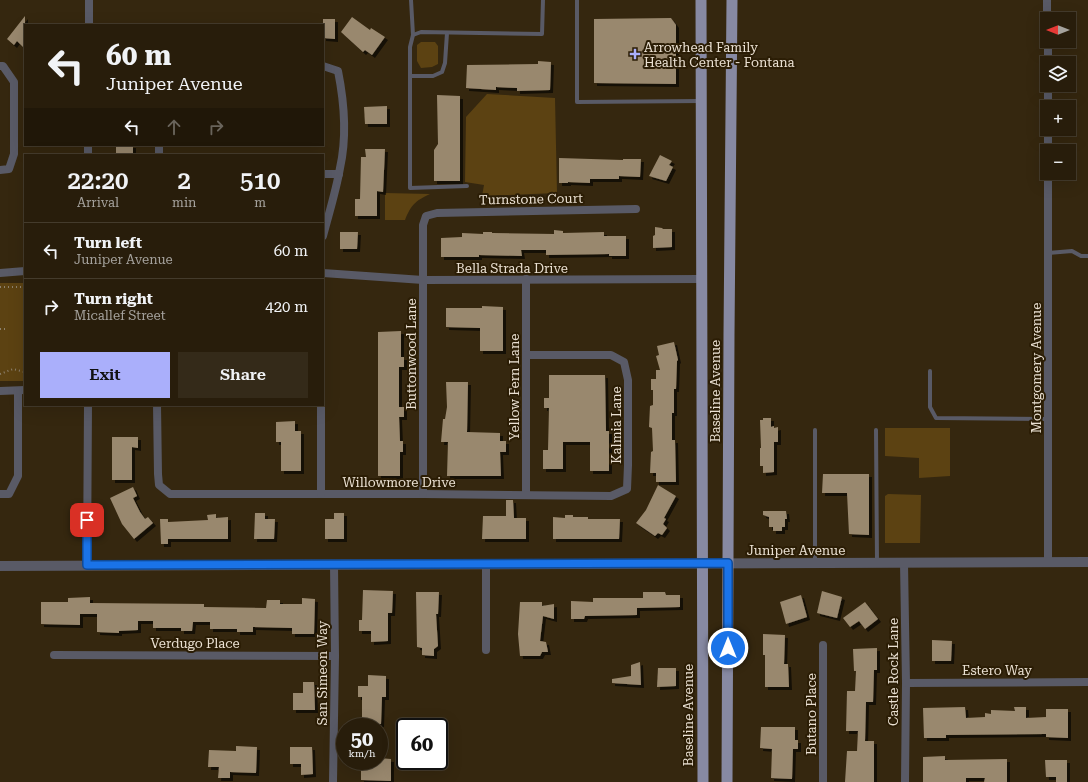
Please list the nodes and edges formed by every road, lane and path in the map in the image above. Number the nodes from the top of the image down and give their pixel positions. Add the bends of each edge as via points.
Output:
1 (89, 0) edge
2 (411, 0) edge
3 (542, 0) edge
4 (577, 0) edge
5 (701, 0) edge
6 (732, 0) edge
7 (1047, 0) edge
8 (1047, 12) edge
9 (89, 24) edge
10 (447, 33) junction
11 (413, 35) junction
12 (1, 66) edge
13 (324, 66) edge
14 (410, 76) junction
15 (701, 101) junction
16 (4, 169) edge
17 (324, 174) edge
18 (339, 174) junction
19 (1048, 180) edge
20 (467, 186) dead end
21 (636, 209) dead end
22 (426, 216) joint
23 (324, 232) edge
24 (1048, 253) junction
25 (1088, 256) edge
26 (24, 271) edge
27 (4, 272) edge
28 (324, 272) edge
29 (24, 276) edge
30 (526, 279) junction
31 (701, 279) junction
32 (423, 280) junction
33 (0, 287) edge
34 (24, 287) edge
35 (0, 329) edge
36 (5, 329) dead end
37 (526, 355) junction
38 (930, 371) dead end
39 (24, 372) edge
40 (0, 374) edge
41 (21, 390) edge
42 (0, 391) edge
43 (88, 406) edge
44 (157, 406) edge
45 (321, 406) edge
46 (1048, 420) junction
47 (815, 430) dead end
48 (876, 430) dead end
49 (627, 489) joint
50 (4, 494) edge
51 (321, 494) junction
52 (423, 494) junction
53 (526, 495) junction
54 (1048, 562) junction
55 (1088, 562) edge
56 (701, 563) junction
57 (728, 563) junction
58 (815, 563) junction
59 (877, 563) junction
60 (904, 563) junction
61 (87, 565) junction
62 (334, 565) junction
63 (486, 565) junction
64 (0, 566) edge
65 (823, 646) dead end
66 (486, 650) dead end
67 (54, 655) dead end
68 (335, 656) junction
69 (1088, 682) edge
70 (906, 683) junction
71 (333, 782) edge
72 (703, 782) edge
73 (727, 782) edge
74 (823, 782) edge
75 (905, 782) edge

1 - 9 street
2 - 11 lane
3 - 10 lane via 542,34
4 - 15 lane via 577,102
5 - 15 main road, Baseline Avenue
6 - 57 main road, Baseline Avenue
7 - 8 street
10 - 11 lane via 421,32
10 - 14 lane via 442,72 433,76
11 - 14 lane via 410,47
12 - 16 street via 14,82 14,154
13 - 18 street via 338,70 342,90 344,135
14 - 20 lane via 410,188
15 - 31 main road, Baseline Avenue
17 - 18 street
18 - 23 street
19 - 24 street, Montgomery Avenue
21 - 22 street, Turnstone Court
22 - 32 street, Buttonwood Lane via 423,225
24 - 25 lane via 1072,251 1081,256
24 - 46 street, Montgomery Avenue
26 - 27 street
27 - 29 street
28 - 32 street, Bella Strada Drive
30 - 31 street, Bella Strada Drive
30 - 32 street, Bella Strada Drive
30 - 37 street, Yellow Fern Lane
31 - 56 main road, Baseline Avenue
32 - 52 street, Buttonwood Lane
33 - 34 path
35 - 36 path
37 - 49 street, Kalmia Lane via 611,355 624,362 628,380
37 - 53 street, Yellow Fern Lane
38 - 46 lane via 930,407 936,418
39 - 40 path via 13,369
41 - 42 street
41 - 50 street via 18,476
43 - 61 street
44 - 51 street, Willowmore Drive via 159,485 170,494
45 - 51 street
46 - 54 street, Montgomery Avenue
47 - 58 lane
48 - 59 lane
49 - 53 street, Willowmore Drive via 611,496
51 - 52 street, Willowmore Drive
52 - 53 street, Willowmore Drive
54 - 55 street, Juniper Avenue
54 - 60 street, Juniper Avenue
56 - 57 street, Juniper Avenue
56 - 63 street, Juniper Avenue
56 - 72 main road, Baseline Avenue
57 - 58 street, Juniper Avenue
57 - 73 main road, Baseline Avenue
58 - 59 street, Juniper Avenue
59 - 60 street, Juniper Avenue
60 - 70 street, Castle Rock Lane
61 - 62 street, Juniper Avenue
61 - 64 street, Juniper Avenue
62 - 63 street, Juniper Avenue
62 - 68 street, San Simeon Way
63 - 66 street
65 - 74 street, Butano Place
67 - 68 street, Verdugo Place
68 - 71 street, San Simeon Way
69 - 70 street, Estero Way
70 - 75 street, Castle Rock Lane

